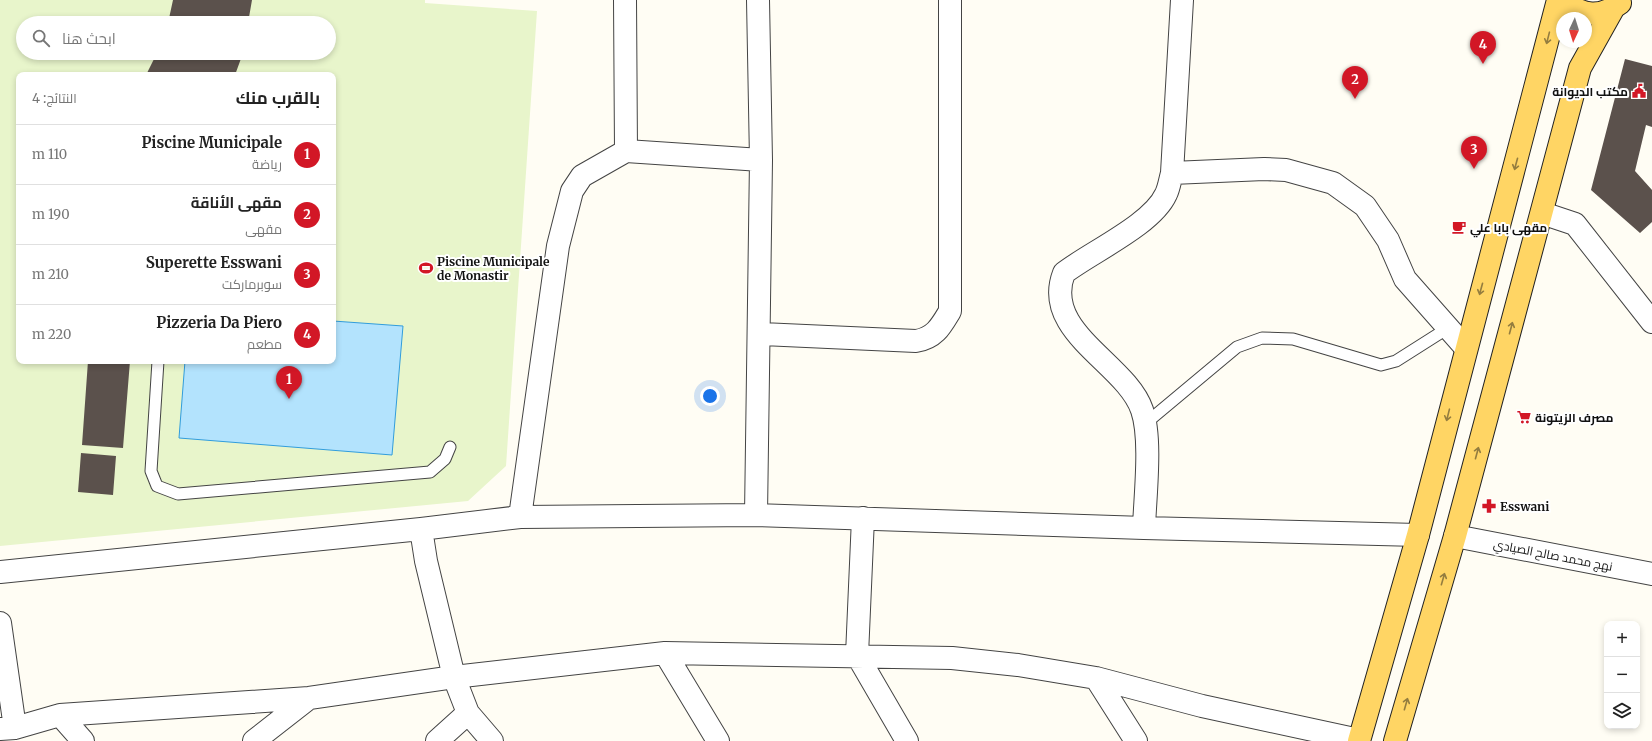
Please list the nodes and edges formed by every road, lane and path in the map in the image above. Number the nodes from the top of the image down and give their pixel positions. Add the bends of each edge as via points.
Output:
1 (625, 0) edge
2 (758, 0) edge
3 (950, 0) edge
4 (1182, 0) edge
5 (1558, 0) edge
6 (1564, 0) edge
7 (1619, 4) edge
8 (626, 152) junction
9 (761, 160) junction
10 (1172, 173) junction
11 (1542, 213) junction
12 (1652, 322) edge
13 (1448, 328) junction
14 (760, 334) junction
15 (1465, 347) junction
16 (158, 364) edge
17 (1146, 423) junction
18 (450, 447) dead end
19 (756, 515) junction
20 (520, 517) junction
21 (863, 518) junction
22 (1144, 528) junction
23 (421, 529) junction
24 (1418, 535) junction
25 (1455, 536) junction
26 (0, 572) edge
27 (1652, 574) edge
28 (0, 623) edge
29 (665, 653) junction
30 (857, 655) junction
31 (454, 677) junction
32 (1096, 678) junction
33 (309, 698) junction
34 (468, 714) junction
35 (60, 715) junction
36 (5, 733) edge
37 (83, 741) edge
38 (254, 741) edge
39 (437, 741) edge
40 (492, 741) edge
41 (718, 741) edge
42 (907, 741) edge
43 (1136, 741) edge
44 (1359, 741) edge
45 (1395, 741) edge

1 - 8 street
2 - 9 street
3 - 14 street via 950,310 937,332 916,341
4 - 10 street
5 -> 15 main road via 1532,105
6 - 7 main road via 1586,13 1603,13
7 - 11 main road via 1580,68
8 - 9 street
8 - 20 street via 582,176 572,191 558,246
9 - 14 street
10 - 13 street via 1286,170 1333,182 1365,206 1388,240 1405,279
10 - 17 street via 1166,194 1154,210 1064,273 1060,283 1060,299 1067,318 1078,336 1112,369 1136,398
11 - 12 street via 1575,224
25 -> 11 main road
13 - 15 street
13 - 17 lane via 1396,361 1380,365 1293,339 1262,338 1237,347
14 - 19 street
15 -> 24 main road
16 - 18 lane via 151,471 157,486 178,494 430,472 445,459
17 - 22 street
19 - 20 street
19 - 21 street
20 - 23 street
21 - 22 street
21 - 30 street
22 - 24 street
23 - 26 street
23 - 31 street via 426,561
24 - 44 main road
25 - 27 street, نهج محمد صالح الصيادي
45 -> 25 main road
28 - 36 street
29 - 30 street
29 - 31 street
29 - 41 street
30 - 32 street via 952,658 1018,665
30 - 42 street
31 - 33 street
31 - 34 street
32 - 43 street
32 - 44 street via 1202,706
33 - 35 street
33 - 38 street
34 - 39 street
34 - 40 street
35 - 36 street
35 - 37 street

